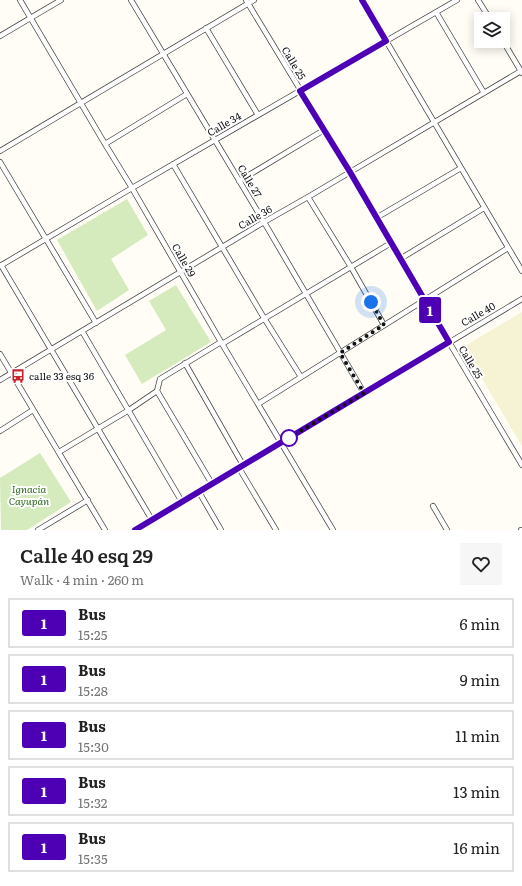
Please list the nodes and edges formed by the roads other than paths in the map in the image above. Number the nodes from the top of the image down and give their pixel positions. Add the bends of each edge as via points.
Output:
1 (20, 0) edge
2 (61, 0) edge
3 (131, 0) edge
4 (254, 0) edge
5 (362, 0) edge
6 (457, 0) edge
7 (478, 0) edge
8 (247, 2) edge
9 (436, 12) junction
10 (486, 12) edge
11 (30, 18) junction
12 (206, 28) junction
13 (0, 36) edge
14 (386, 41) junction
15 (507, 48) edge
16 (163, 54) junction
17 (522, 72) edge
18 (300, 91) junction
19 (484, 93) junction
20 (187, 94) junction
21 (80, 103) junction
22 (258, 115) junction
23 (434, 123) junction
24 (324, 130) junction
25 (214, 140) junction
26 (104, 144) junction
27 (0, 151) edge
28 (0, 162) edge
29 (173, 164) junction
30 (461, 168) junction
31 (350, 172) junction
32 (239, 181) junction
33 (132, 188) junction
34 (308, 197) junction
35 (484, 208) junction
36 (376, 218) junction
37 (264, 222) junction
38 (46, 239) junction
39 (391, 243) junction
40 (222, 247) junction
41 (508, 248) junction
42 (400, 258) junction
43 (1, 266) edge
44 (351, 267) junction
45 (522, 271) edge
46 (181, 272) junction
47 (306, 294) junction
48 (522, 299) edge
49 (425, 300) junction
50 (264, 318) junction
51 (96, 323) junction
52 (384, 325) junction
53 (82, 331) junction
54 (449, 342) junction
55 (221, 343) junction
56 (51, 349) junction
57 (340, 353) junction
58 (0, 354) edge
59 (185, 363) junction
60 (12, 373) junction
61 (301, 378) junction
62 (0, 380) edge
63 (157, 391) junction
64 (364, 393) junction
65 (258, 404) junction
66 (33, 410) junction
67 (129, 410) junction
68 (98, 428) junction
69 (0, 431) edge
70 (281, 443) junction
71 (59, 452) junction
72 (244, 465) junction
73 (522, 465) edge
74 (238, 468) junction
75 (212, 484) junction
76 (198, 492) junction
77 (88, 500) junction
78 (182, 502) junction
79 (433, 506) dead end
80 (152, 520) junction
81 (38, 530) edge
82 (105, 530) edge
83 (135, 530) edge
84 (221, 530) edge
85 (276, 530) edge
86 (333, 530) edge
87 (447, 530) edge

1 - 11 street, Calle 29
2 - 11 street
3 - 16 street, Calle 27
4 - 8 street
5 - 14 street
6 - 9 street, Calle 34
7 - 10 street
8 - 12 street
8 - 18 street, Calle 25
9 - 14 street, Calle 34
9 - 19 street
11 - 13 street
11 - 21 street, Calle 29
12 - 16 street
12 - 22 street
14 - 18 street, Calle 34
14 - 23 street
15 - 17 street
16 - 20 street, Calle 27
16 - 21 street
17 - 19 street, Calle 36
18 - 22 street, Calle 34
18 - 24 street, Calle 25
19 - 23 street, Calle 36
20 - 25 street, Calle 27
20 - 26 street
21 - 26 street, Calle 29
21 - 27 street
22 - 25 street, Calle 34
23 - 30 street
23 - 31 street, Calle 36
24 - 31 street, Calle 25
24 - 32 street
25 - 29 street, Calle 34
25 - 32 street, Calle 27
26 - 33 street, Calle 29
28 - 38 street
29 - 33 street, Calle 34
29 - 40 street
30 - 35 street
30 - 36 street
31 - 34 street, Calle 36
31 - 36 street, Calle 25
32 - 37 street, Calle 27
33 - 38 street, Calle 34
33 - 46 street, Calle 29
34 - 37 street, Calle 36
34 - 44 street
35 - 41 street
35 - 42 street
36 - 39 street, Calle 25
37 - 40 street, Calle 36
37 - 47 street, Calle 27
38 - 43 street, Calle 34
38 - 51 street
39 - 42 street, Calle 25
39 - 44 street
40 - 46 street, Calle 36
40 - 50 street
41 - 45 street
41 - 49 street
42 - 49 street, Calle 25
43 - 56 street
44 - 47 street
44 - 52 street
46 - 51 street, Calle 36
46 - 55 street, Calle 29
47 - 50 street
47 - 57 street, Calle 27
48 - 54 street, Calle 40
49 - 52 street
49 - 54 street, Calle 25
50 - 55 street
50 - 61 street
51 - 53 street, Calle 36
52 - 57 street
53 - 56 street, Calle 36
53 - 67 street
54 - 64 street, Calle 40
54 - 73 street, Calle 25
55 - 59 street
55 - 65 street, Calle 29
56 - 60 street, Calle 36
56 - 68 street
57 - 61 street
57 - 64 street, Calle 27
58 - 60 street
59 - 63 street via 160,379
59 - 72 street
60 - 62 street, Calle 36
60 - 66 street
61 - 65 street
63 - 67 street
63 - 75 street
64 - 70 street, Calle 40
65 - 70 street, Calle 29
66 - 69 street
66 - 71 street
67 - 68 street
67 - 78 street
68 - 71 street
68 - 80 street
70 - 72 street, Calle 40
70 - 86 street, Calle 29
71 - 77 street
72 - 74 street, Calle 40
74 - 75 street, Calle 40
74 - 85 street
75 - 76 street, Calle 40
76 - 78 street, Calle 40
76 - 84 street
77 - 81 street
77 - 82 street
78 - 80 street, Calle 40
79 - 87 street
80 - 83 street, Calle 40

